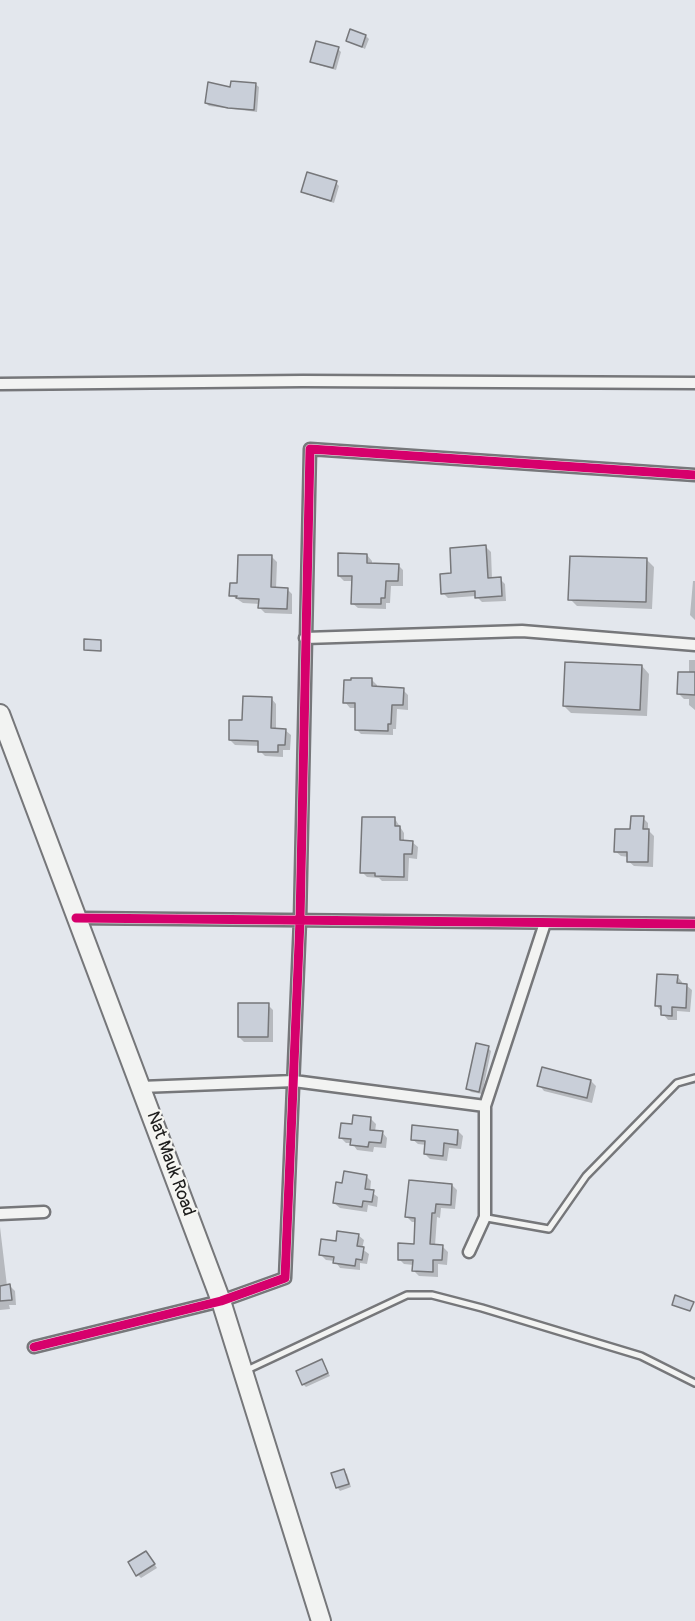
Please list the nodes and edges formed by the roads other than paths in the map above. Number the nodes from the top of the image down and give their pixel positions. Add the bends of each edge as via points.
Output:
1 (695, 383) edge
2 (0, 384) edge
3 (695, 475) edge
4 (305, 638) junction
5 (695, 645) edge
6 (0, 714) edge
7 (76, 918) junction
8 (300, 920) junction
9 (545, 922) junction
10 (695, 924) edge
11 (695, 1078) edge
12 (294, 1081) junction
13 (141, 1087) junction
14 (485, 1106) junction
15 (44, 1212) dead end
16 (0, 1214) edge
17 (487, 1218) dead end
18 (469, 1252) dead end
19 (221, 1301) junction
20 (34, 1347) dead end
21 (243, 1372) junction
22 (695, 1383) edge
23 (321, 1621) edge

1 - 2 street
3 - 4 street via 310,449
4 - 5 street via 522,631
4 - 8 street
6 - 7 highway, Nat Mauk Road
7 - 8 street
7 - 13 highway, Nat Mauk Road
8 - 9 street
8 - 12 street
9 - 10 street
9 - 14 street
11 - 17 lane via 677,1083 586,1176 549,1229
12 - 13 street
12 - 14 street
12 - 19 street via 285,1278
13 - 19 highway, Nat Mauk Road
14 - 18 street via 485,1217
15 - 16 street
19 - 20 street
19 - 21 highway, Nat Mauk Road
21 - 22 lane via 407,1295 432,1295 641,1356
21 - 23 highway, Nat Mauk Road

